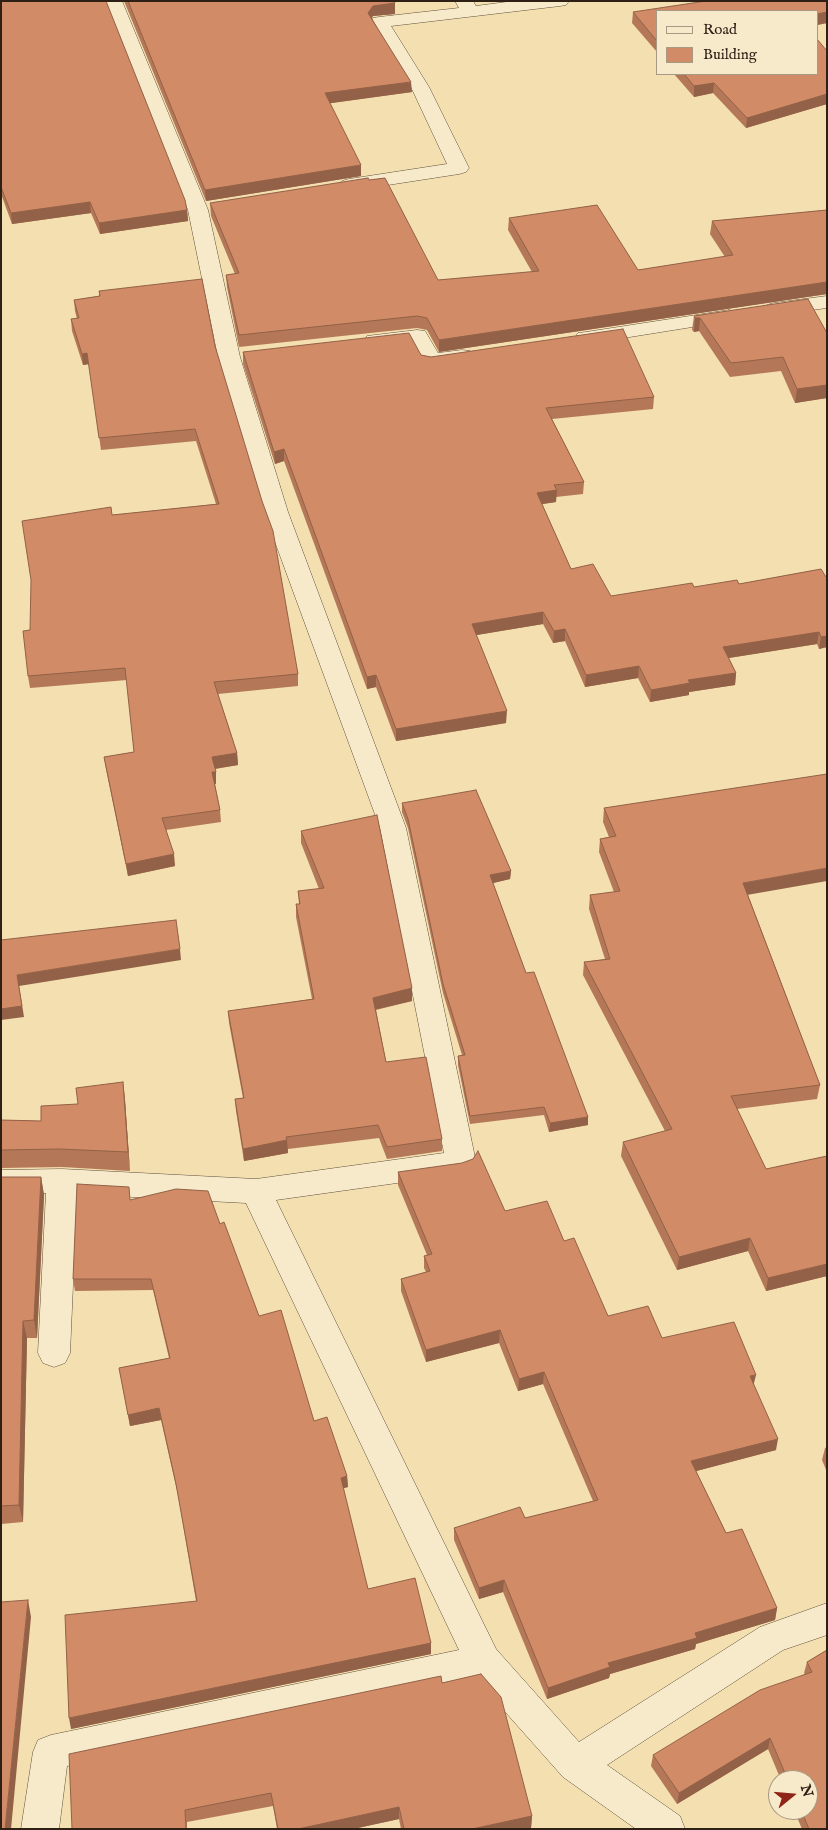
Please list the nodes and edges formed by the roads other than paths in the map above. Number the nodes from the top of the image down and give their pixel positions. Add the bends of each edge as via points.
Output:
1 (113, 1) edge
2 (560, 1) edge
3 (467, 7) edge
4 (334, 188) edge
5 (827, 302) edge
6 (570, 340) edge
7 (358, 343) edge
8 (481, 354) edge
9 (62, 1181) junction
10 (1, 1182) edge
11 (256, 1191) junction
12 (54, 1353) dead end
13 (827, 1620) edge
14 (483, 1661) junction
15 (576, 1764) junction
16 (40, 1829) edge
17 (667, 1829) edge

1 - 11 street via 208,208 276,512 393,828 461,1162
2 - 3 street
3 - 4 street via 379,22 420,87 459,168
5 - 6 street
7 - 8 street via 417,336 431,361
9 - 10 street
9 - 11 street
9 - 12 street
11 - 14 street
13 - 15 street via 772,1638
14 - 15 street
14 - 16 street via 51,1752
15 - 17 street

